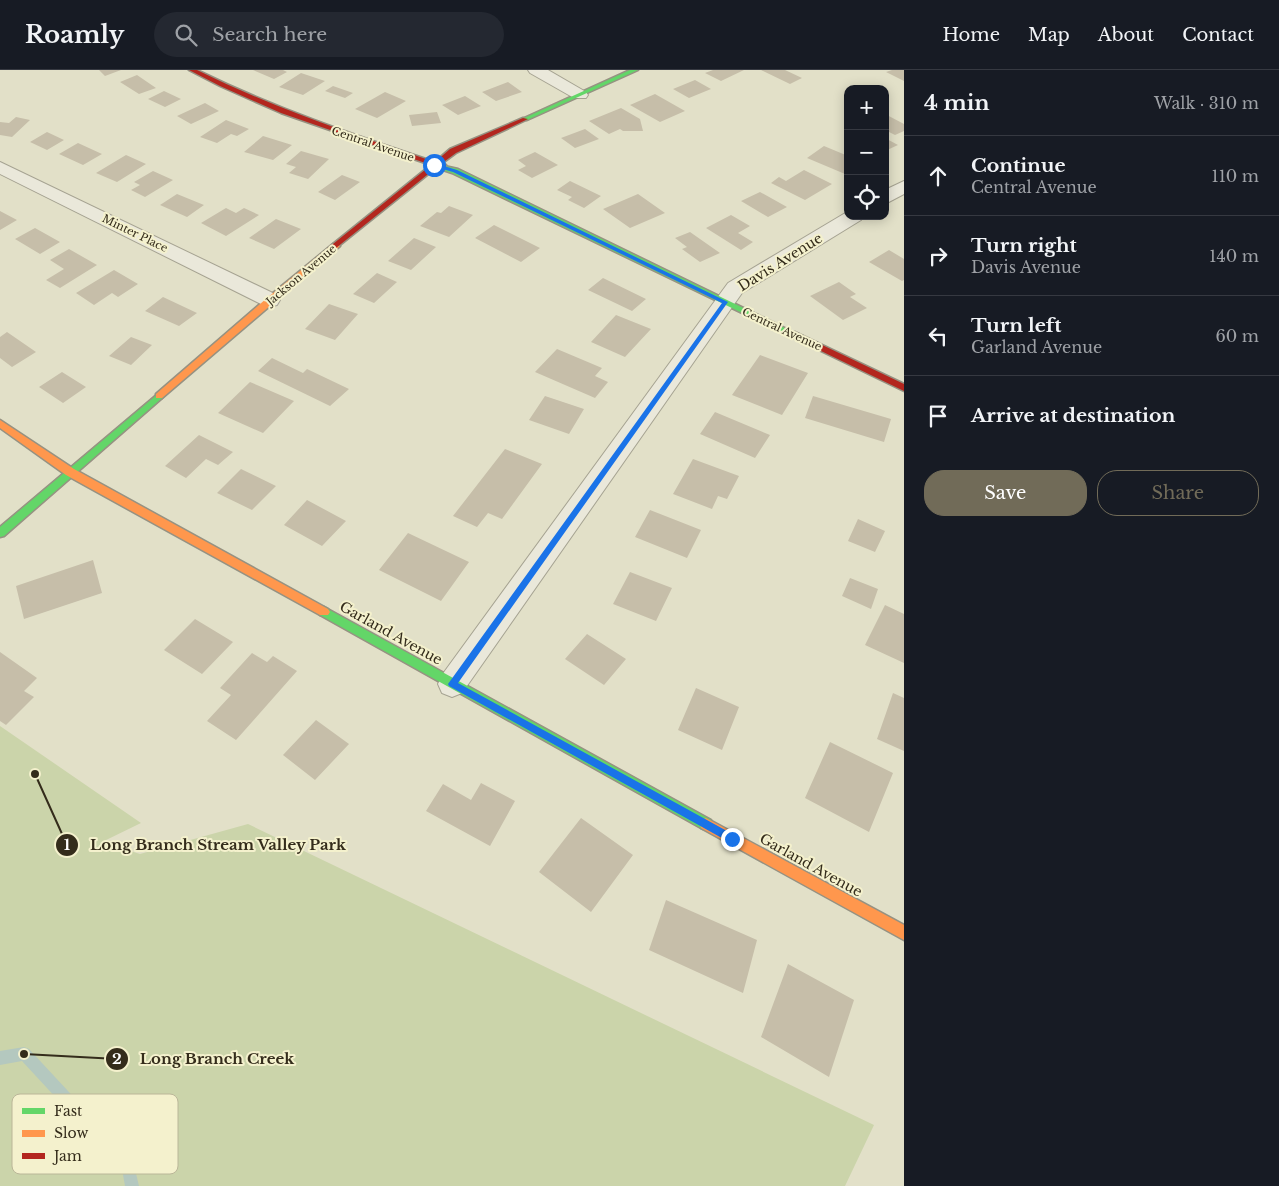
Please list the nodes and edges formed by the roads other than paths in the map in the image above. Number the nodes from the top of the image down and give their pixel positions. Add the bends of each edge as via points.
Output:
1 (192, 70) edge
2 (536, 70) edge
3 (635, 70) edge
4 (580, 95) junction
5 (434, 165) junction
6 (0, 167) edge
7 (904, 186) edge
8 (889, 195) edge
9 (847, 220) edge
10 (270, 300) junction
11 (725, 302) junction
12 (904, 388) edge
13 (0, 423) edge
14 (70, 472) junction
15 (0, 533) edge
16 (452, 684) junction
17 (904, 933) edge

1 - 5 street, Central Avenue via 317,124
2 - 4 street
3 - 4 street, Jackson Avenue
4 - 5 street, Jackson Avenue via 453,151
5 - 10 street, Jackson Avenue
5 - 11 street, Central Avenue via 464,175
6 - 10 street, Minter Place
7 - 8 street
9 - 11 street, Davis Avenue via 735,288
10 - 14 street, Jackson Avenue
11 - 12 street, Central Avenue
11 - 16 street, Davis Avenue
13 - 14 street, Garland Avenue
14 - 15 street, Jackson Avenue
14 - 16 street, Garland Avenue
16 - 17 street, Garland Avenue

